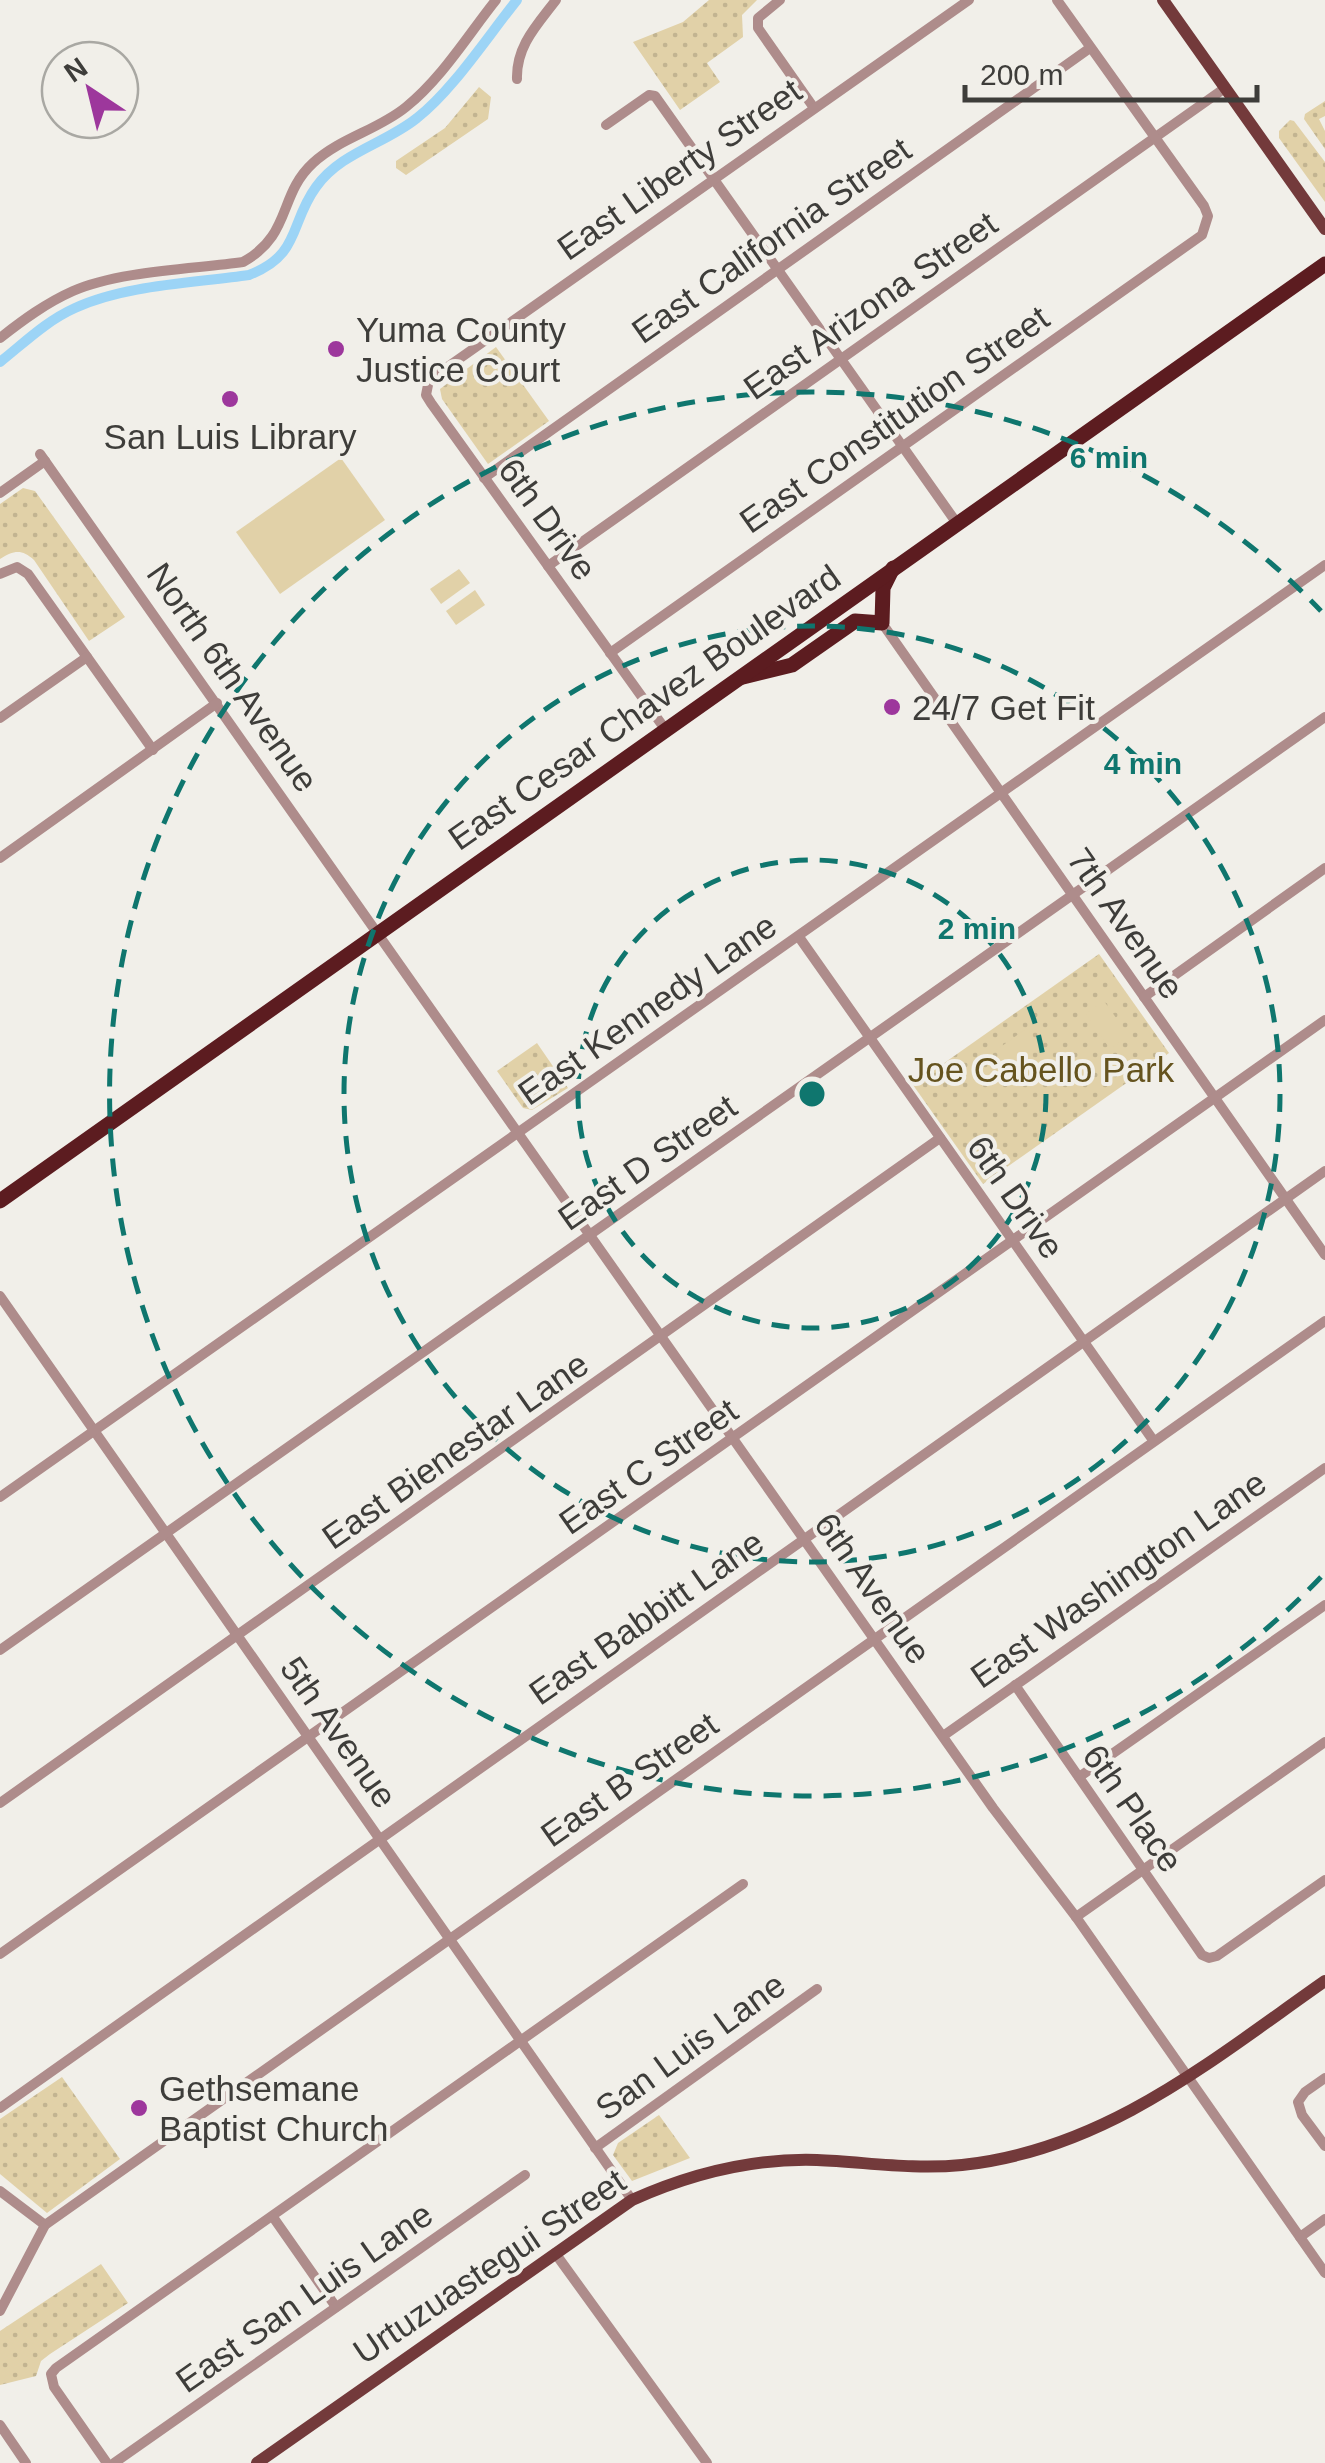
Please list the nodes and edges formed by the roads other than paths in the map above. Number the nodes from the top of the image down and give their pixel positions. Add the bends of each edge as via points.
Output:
1 (496, 0) edge
2 (556, 0) edge
3 (780, 0) edge
4 (969, 0) edge
5 (1057, 0) edge
6 (1163, 0) edge
7 (1090, 48) junction
8 (517, 79) dead end
9 (1225, 88) junction
10 (814, 108) junction
11 (606, 125) dead end
12 (1154, 138) junction
13 (714, 179) junction
14 (1325, 229) edge
15 (1325, 264) edge
16 (778, 269) junction
17 (0, 338) edge
18 (842, 359) junction
19 (426, 388) joint
20 (903, 446) junction
21 (484, 478) junction
22 (0, 493) edge
23 (956, 522) junction
24 (896, 564) junction
25 (1325, 565) edge
26 (548, 566) junction
27 (0, 574) edge
28 (882, 623) junction
29 (610, 654) junction
30 (87, 657) junction
31 (735, 679) junction
32 (218, 703) junction
33 (1325, 717) edge
34 (0, 718) edge
35 (665, 729) junction
36 (153, 750) junction
37 (1001, 793) junction
38 (0, 858) edge
39 (1325, 868) edge
40 (1073, 895) junction
41 (379, 932) junction
42 (798, 936) junction
43 (1144, 997) junction
44 (1325, 1020) edge
45 (870, 1038) junction
46 (1214, 1098) junction
47 (520, 1132) junction
48 (940, 1138) junction
49 (1325, 1171) edge
50 (1286, 1199) junction
51 (0, 1201) edge
52 (592, 1235) junction
53 (1012, 1240) junction
54 (1325, 1254) edge
55 (0, 1296) edge
56 (1325, 1321) edge
57 (663, 1336) junction
58 (1084, 1342) junction
59 (94, 1430) junction
60 (734, 1439) junction
61 (1153, 1440) junction
62 (1325, 1468) edge
63 (0, 1497) edge
64 (167, 1534) junction
65 (805, 1539) junction
66 (1325, 1604) edge
67 (238, 1637) junction
68 (875, 1639) junction
69 (0, 1650) edge
70 (1015, 1686) junction
71 (309, 1736) junction
72 (943, 1736) junction
73 (1325, 1742) edge
74 (1079, 1778) junction
75 (0, 1803) edge
76 (380, 1838) junction
77 (1143, 1870) junction
78 (1325, 1880) edge
79 (743, 1884) dead end
80 (1076, 1917) junction
81 (450, 1939) junction
82 (0, 1954) edge
83 (1325, 1980) edge
84 (817, 1990) dead end
85 (522, 2042) junction
86 (1188, 2077) junction
87 (1325, 2078) edge
88 (0, 2108) edge
89 (1325, 2146) edge
90 (596, 2148) junction
91 (525, 2176) dead end
92 (0, 2192) edge
93 (632, 2200) junction
94 (273, 2216) junction
95 (1325, 2220) edge
96 (45, 2225) junction
97 (1300, 2237) junction
98 (555, 2252) junction
99 (1325, 2272) edge
100 (336, 2307) junction
101 (0, 2312) edge
102 (0, 2425) edge
103 (26, 2463) edge
104 (110, 2463) edge
105 (257, 2463) edge
106 (707, 2463) edge

1 - 17 street via 406,108 313,164 276,235 254,256 76,290
2 - 8 street via 522,44
3 - 10 street via 761,14 760,34
4 - 10 street, East Liberty Street
5 - 7 street
6 - 9 main road
7 - 12 street
7 - 16 street, East California Street
9 - 12 street, East Arizona Street
9 - 14 main road
10 - 13 street, East Liberty Street
11 - 13 street via 653,94
12 - 18 street, East Arizona Street
12 - 20 street, East Constitution Street via 1204,206 1207,226 1197,239
13 - 16 street
13 - 19 street, East Liberty Street via 435,375
15 - 23 highway, East Cesar Chavez Boulevard
16 - 18 street
16 - 21 street, East California Street
18 - 20 street
18 - 26 street, East Arizona Street
19 - 21 street, 6th Drive
20 - 23 street
20 - 29 street, East Constitution Street
21 - 26 street, 6th Drive
22 - 32 street, North 6th Avenue via 43,457
23 - 24 highway, East Cesar Chavez Boulevard
24 - 28 highway via 883,588
24 - 31 highway, East Cesar Chavez Boulevard
25 - 37 street, East Kennedy Lane
26 - 29 street, 6th Drive
27 - 30 street via 17,568 28,574
28 - 31 highway via 855,621 792,665
28 - 37 street, 7th Avenue
29 - 35 street, 6th Drive
30 - 34 street
30 - 36 street
31 - 35 highway, East Cesar Chavez Boulevard
32 - 36 street
32 - 41 street, North 6th Avenue
33 - 40 street, East D Street
35 - 41 highway, East Cesar Chavez Boulevard
36 - 38 street
37 - 40 street, 7th Avenue
37 - 42 street, East Kennedy Lane
39 - 43 street
40 - 43 street, 7th Avenue
40 - 45 street, East D Street
41 - 47 street, 6th Avenue
41 - 51 highway, East Cesar Chavez Boulevard
42 - 45 street, 6th Drive
42 - 47 street, East Kennedy Lane
43 - 46 street, 7th Avenue
44 - 46 street, East C Street
45 - 48 street, 6th Drive
45 - 52 street, East D Street
46 - 50 street, 7th Avenue
46 - 53 street, East C Street
47 - 52 street, 6th Avenue
47 - 59 street, East Kennedy Lane
48 - 53 street, 6th Drive
48 - 57 street, East Bienestar Lane
49 - 50 street, East Babbitt Lane
50 - 54 street, 7th Avenue
50 - 58 street, East Babbitt Lane
52 - 57 street, 6th Avenue
52 - 64 street, East D Street
53 - 58 street, 6th Drive
53 - 60 street, East C Street
55 - 59 street, 5th Avenue
56 - 61 street, East B Street
57 - 60 street, 6th Avenue
57 - 67 street, East Bienestar Lane
58 - 61 street, 6th Drive
58 - 65 street, East Babbitt Lane
59 - 63 street, East Kennedy Lane
59 - 64 street, 5th Avenue
60 - 65 street, 6th Avenue
60 - 71 street, East C Street
61 - 68 street, East B Street
62 - 70 street, East Washington Lane
64 - 67 street, 5th Avenue
64 - 69 street, East D Street
65 - 68 street, 6th Avenue
65 - 76 street, East Babbitt Lane
66 - 74 street
67 - 71 street, 5th Avenue
67 - 75 street, East Bienestar Lane
68 - 72 street, 6th Avenue
68 - 81 street, East B Street
70 - 72 street, East Washington Lane
70 - 74 street, 6th Place
71 - 76 street, 5th Avenue
71 - 82 street, East C Street
72 - 80 street, 6th Avenue
73 - 77 street
74 - 77 street, 6th Place
76 - 81 street, 5th Avenue
76 - 88 street, East Babbitt Lane
77 - 78 street, 6th Place via 1209,1958
77 - 80 street
79 - 85 street
80 - 86 street, 6th Avenue
81 - 85 street, 5th Avenue
81 - 96 street, East B Street
83 - 86 main road, Urtuzuastegui Street
84 - 90 street, San Luis Lane
85 - 90 street, 5th Avenue
85 - 94 street
86 - 93 main road, Urtuzuastegui Street via 1116,2120 1020,2154 937,2166 764,2163 700,2175
86 - 97 street, 6th Avenue
87 - 89 street via 1298,2102
90 - 93 street, 5th Avenue
91 - 100 street, East San Luis Lane
92 - 96 street
93 - 98 main road, Urtuzuastegui Street
94 - 100 street
94 - 104 street via 51,2374
95 - 97 street
96 - 101 street, East B Street
97 - 99 street, 6th Avenue
98 - 105 main road, Urtuzuastegui Street
98 - 106 street
100 - 104 street, East San Luis Lane
102 - 103 street

